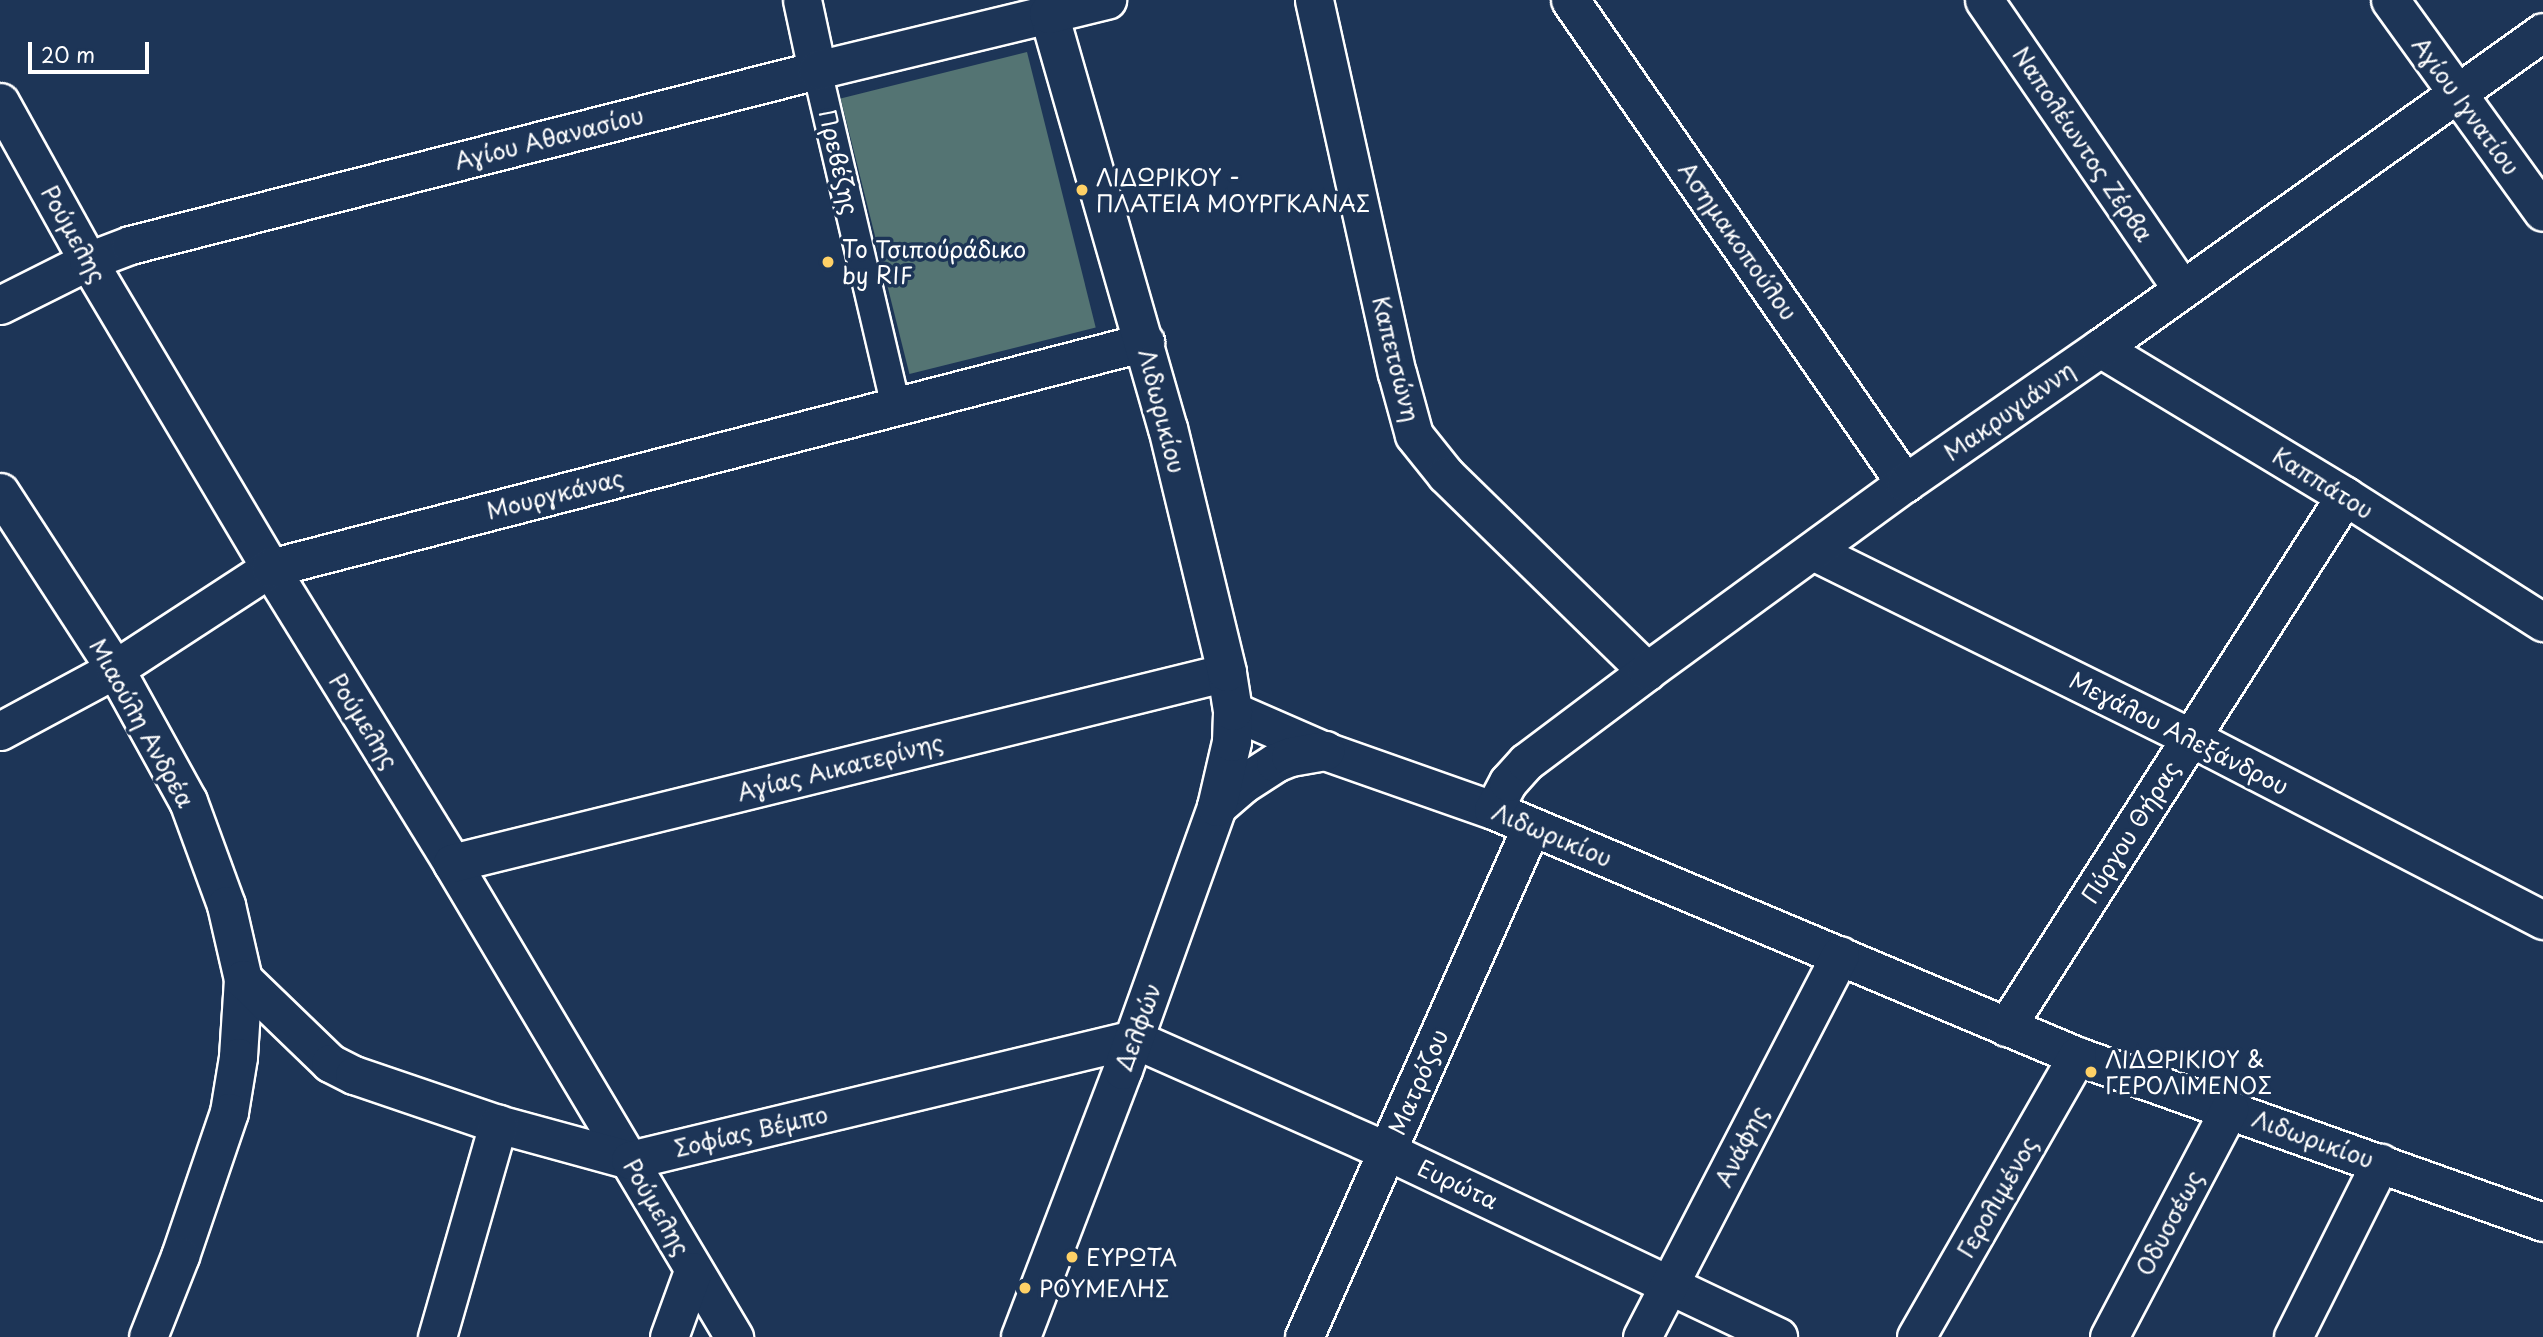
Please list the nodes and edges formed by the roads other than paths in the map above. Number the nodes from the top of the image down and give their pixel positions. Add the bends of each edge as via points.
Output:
1 (802, 0) edge
2 (1107, 0) edge
3 (1314, 0) edge
4 (1570, 0) edge
5 (1984, 0) edge
6 (2390, 0) edge
7 (1049, 15) junction
8 (2543, 32) edge
9 (817, 70) junction
10 (2457, 96) junction
11 (0, 103) edge
12 (2543, 212) edge
13 (88, 261) junction
14 (2181, 288) junction
15 (0, 305) edge
16 (1145, 342) junction
17 (2100, 348) junction
18 (896, 406) junction
19 (1905, 483) junction
20 (0, 492) edge
21 (2345, 496) junction
22 (1813, 551) junction
23 (270, 568) junction
24 (2543, 622) edge
25 (115, 669) junction
26 (1647, 671) junction
27 (1227, 672) junction
28 (1233, 711) junction
29 (0, 731) edge
30 (2190, 737) junction
31 (1325, 751) junction
32 (1217, 807) junction
33 (1493, 810) junction
34 (1531, 827) junction
35 (452, 863) junction
36 (2543, 920) edge
37 (1840, 955) junction
38 (243, 979) junction
39 (2006, 1027) junction
40 (1134, 1040) junction
41 (2077, 1056) junction
42 (2229, 1109) junction
43 (498, 1124) junction
44 (1387, 1151) junction
45 (630, 1160) junction
46 (2380, 1163) junction
47 (2543, 1222) edge
48 (693, 1271) junction
49 (1670, 1283) junction
50 (149, 1337) edge
51 (438, 1337) edge
52 (669, 1337) edge
53 (734, 1337) edge
54 (1021, 1337) edge
55 (1304, 1337) edge
56 (1642, 1337) edge
57 (1778, 1337) edge
58 (1916, 1337) edge
59 (2109, 1337) edge
60 (2293, 1337) edge

1 - 9 street, Πρεβέζης
2 - 7 street, Αγίου Αθανασίου
3 - 26 street, Καπετσώνη via 1397,373 1415,435 1446,475
4 - 19 street, Ασημακοπούλου
5 - 14 street, Ναπολέωντος Ζέρβα
6 - 10 street, Αγίου Ιγνατίου
7 - 9 street, Αγίου Αθανασίου
7 - 16 street, Λιδωρικίου
8 - 10 street, Μακρυγιάννη
9 - 13 street, Αγίου Αθανασίου via 130,245
9 - 18 street, Πρεβέζης
10 - 12 street, Αγίου Ιγνατίου
10 - 14 street, Μακρυγιάννη
11 - 13 street, Ρούμελης
13 - 15 street, Αγίου Αθανασίου
13 - 23 street, Ρούμελης
14 - 17 street, Μακρυγιάννη
16 - 18 street, Μουργκάνας
16 - 27 street, Λιδωρικίου
17 - 19 street, Μακρυγιάννη
17 - 21 street, Καππάτου
18 - 23 street, Μουργκάνας
19 - 22 street, Μακρυγιάννη
20 - 25 street, Μιαούλη Ανδρέα
21 - 24 street, Καππάτου
21 - 30 street, Πύργου Θήρας
22 - 26 street, Μακρυγιάννη
22 - 30 street, Μεγάλου Αλεξάνδρου
23 - 25 street, Μουργκάνας
23 - 35 street, Ρούμελης
25 - 29 street, Μουργκάνας
25 - 38 street, Μιαούλη Ανδρέα via 188,801 226,905
26 - 33 street, Μακρυγιάννη via 1526,761
27 - 28 street, Λιδωρικίου
27 - 35 street, Αγίας Αικατερίνης
28 - 31 street, Λιδωρικίου
28 - 32 street, Δελφών via 1232,742
30 - 36 street, Μεγάλου Αλεξάνδρου
30 - 39 street, Πύργου Θήρας
31 - 32 street via 1276,763
31 - 33 street, Λιδωρικίου
32 - 40 street, Δελφών
33 - 34 street, Λιδωρικίου
34 - 37 street, Λιδωρικίου
34 - 44 street, Ματρόζου
35 - 45 street, Ρούμελης
37 - 39 street, Λιδωρικίου
37 - 49 street, Ανάφης
38 - 43 street, Σοφίας Βέμπο via 331,1063
38 - 50 street, Μιαούλη Ανδρέα via 229,1112
39 - 41 street, Λιδωρικίου
40 - 44 street, Ευρώτα
40 - 45 street, Σοφίας Βέμπο
40 - 54 street, Δελφών
41 - 42 street, Λιδωρικίου
41 - 58 street, Γερολιμένος
42 - 46 street, Λιδωρικίου
42 - 59 street, Οδυσσέως
43 - 45 street, Σοφίας Βέμπο
43 - 51 street
44 - 49 street, Ευρώτα
44 - 55 street, Ματρόζου
45 - 48 street, Ρούμελης
46 - 47 street, Λιδωρικίου
46 - 60 street
48 - 52 street
48 - 53 street, Ρούμελης
49 - 56 street, Ανάφης
49 - 57 street, Ευρώτα

